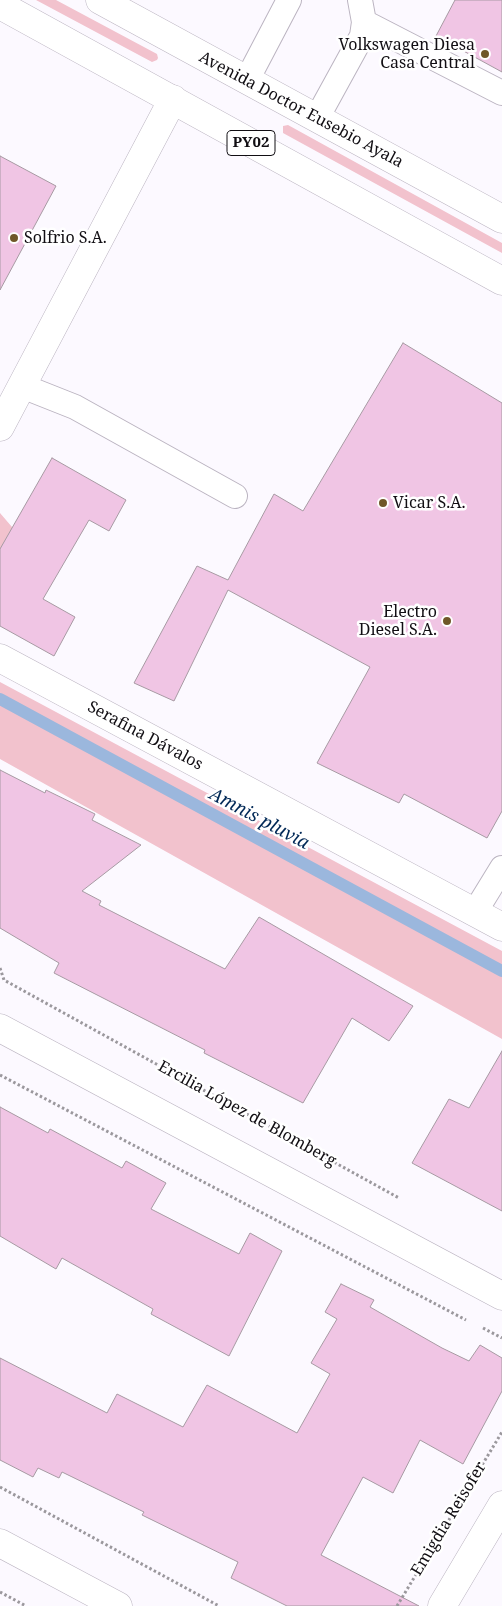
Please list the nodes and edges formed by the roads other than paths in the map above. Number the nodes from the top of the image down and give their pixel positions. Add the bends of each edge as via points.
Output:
1 (100, 0) edge
2 (289, 0) edge
3 (0, 5) edge
4 (362, 11) edge
5 (247, 80) junction
6 (502, 93) edge
7 (172, 99) junction
8 (317, 118) junction
9 (502, 219) edge
10 (502, 281) edge
11 (22, 386) junction
12 (0, 427) edge
13 (235, 496) dead end
14 (0, 658) edge
15 (502, 868) edge
16 (475, 912) junction
17 (502, 927) edge
18 (0, 1028) edge
19 (502, 1296) edge
20 (502, 1506) edge
21 (0, 1543) edge
22 (118, 1606) edge
23 (442, 1606) edge

1 - 5 main road, Avenida Doctor Eusebio Ayala
2 - 5 lane
3 - 7 main road, PY02
4 - 6 lane
4 - 8 lane via 362,36
5 - 8 main road, Avenida Doctor Eusebio Ayala
7 - 10 main road, PY02
7 - 11 main road
8 - 9 main road, Avenida Doctor Eusebio Ayala
11 - 12 main road
11 - 13 lane via 75,407
14 - 16 main road, Serafina Dávalos
15 - 16 lane
16 - 17 main road, Serafina Dávalos
18 - 19 main road
20 - 23 main road
21 - 22 main road

